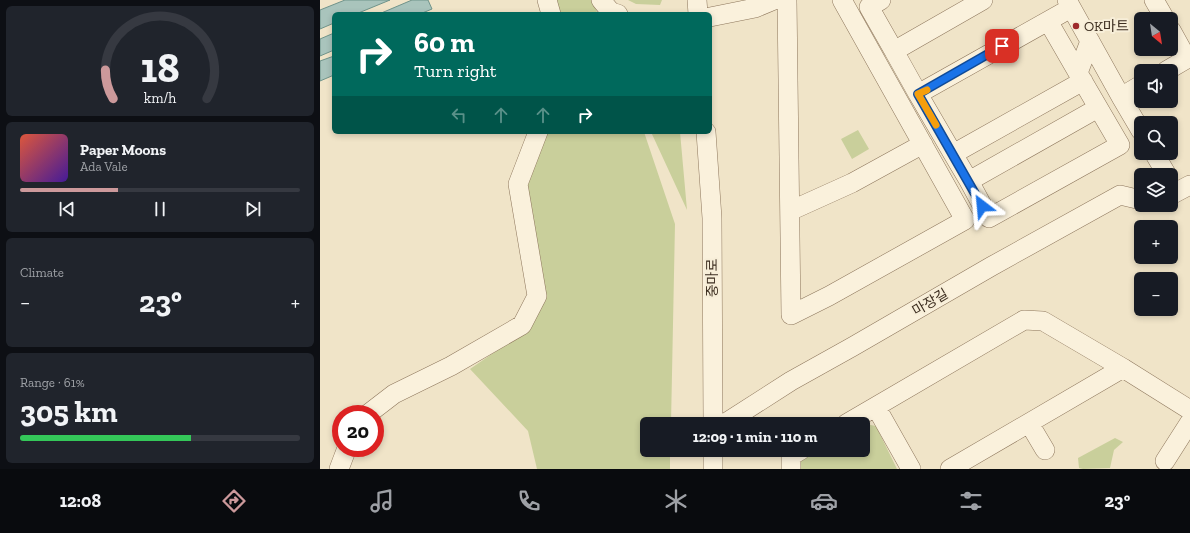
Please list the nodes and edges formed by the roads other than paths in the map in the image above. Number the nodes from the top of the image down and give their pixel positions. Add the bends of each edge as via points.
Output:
1 (547, 0) edge
2 (601, 0) edge
3 (697, 0) edge
4 (774, 0) edge
5 (787, 0) edge
6 (842, 0) edge
7 (880, 0) edge
8 (983, 0) edge
9 (1154, 0) edge
10 (1069, 4) edge
11 (550, 12) edge
12 (611, 12) edge
13 (698, 12) edge
14 (1161, 12) edge
15 (712, 17) edge
16 (1048, 21) junction
17 (1090, 41) junction
18 (1178, 41) edge
19 (894, 51) junction
20 (1189, 58) edge
21 (1178, 64) edge
22 (1080, 77) junction
23 (1134, 89) edge
24 (918, 94) junction
25 (1121, 97) junction
26 (1098, 108) junction
27 (1134, 119) edge
28 (537, 134) edge
29 (706, 134) edge
30 (923, 144) junction
31 (953, 154) junction
32 (969, 181) junction
33 (1134, 198) edge
34 (790, 211) junction
35 (1123, 368) junction
36 (380, 405) edge
37 (876, 407) junction
38 (1190, 410) edge
39 (713, 417) edge
40 (735, 417) edge
41 (858, 417) edge
42 (1190, 422) edge
43 (1029, 423) junction
44 (1044, 450) dead end
45 (344, 457) edge
46 (713, 457) edge
47 (790, 457) edge
48 (1166, 461) dead end
49 (339, 469) edge
50 (713, 469) edge
51 (790, 469) edge
52 (911, 469) edge
53 (950, 469) edge

1 - 11 street
2 - 12 street
3 - 13 street
4 - 15 street via 755,8
5 - 34 street
6 - 30 street
7 - 19 street via 869,6
8 - 19 street
9 - 14 street
10 - 16 street
10 - 17 street
16 - 22 street
16 - 24 street
17 - 22 street
17 - 25 street
18 - 20 street
19 - 24 street
20 - 21 street
22 - 26 street
22 - 31 street
23 - 25 street
24 - 31 street
25 - 27 street
26 - 32 street
26 - 32 street via 1120,145 989,218
28 - 36 street via 518,184 537,296 522,325 451,366 394,394
29 - 39 street, 중마로 via 712,218
30 - 34 street via 852,183
30 - 34 street via 965,220 791,315
31 - 32 street
33 - 40 street, 마장길 via 1120,195 791,381
35 - 37 street via 1043,321 1024,320
35 - 38 street
35 - 43 street
37 - 41 street
37 - 52 street
42 - 48 street
43 - 44 street
43 - 53 street
45 - 49 street
46 - 50 street
47 - 51 street

